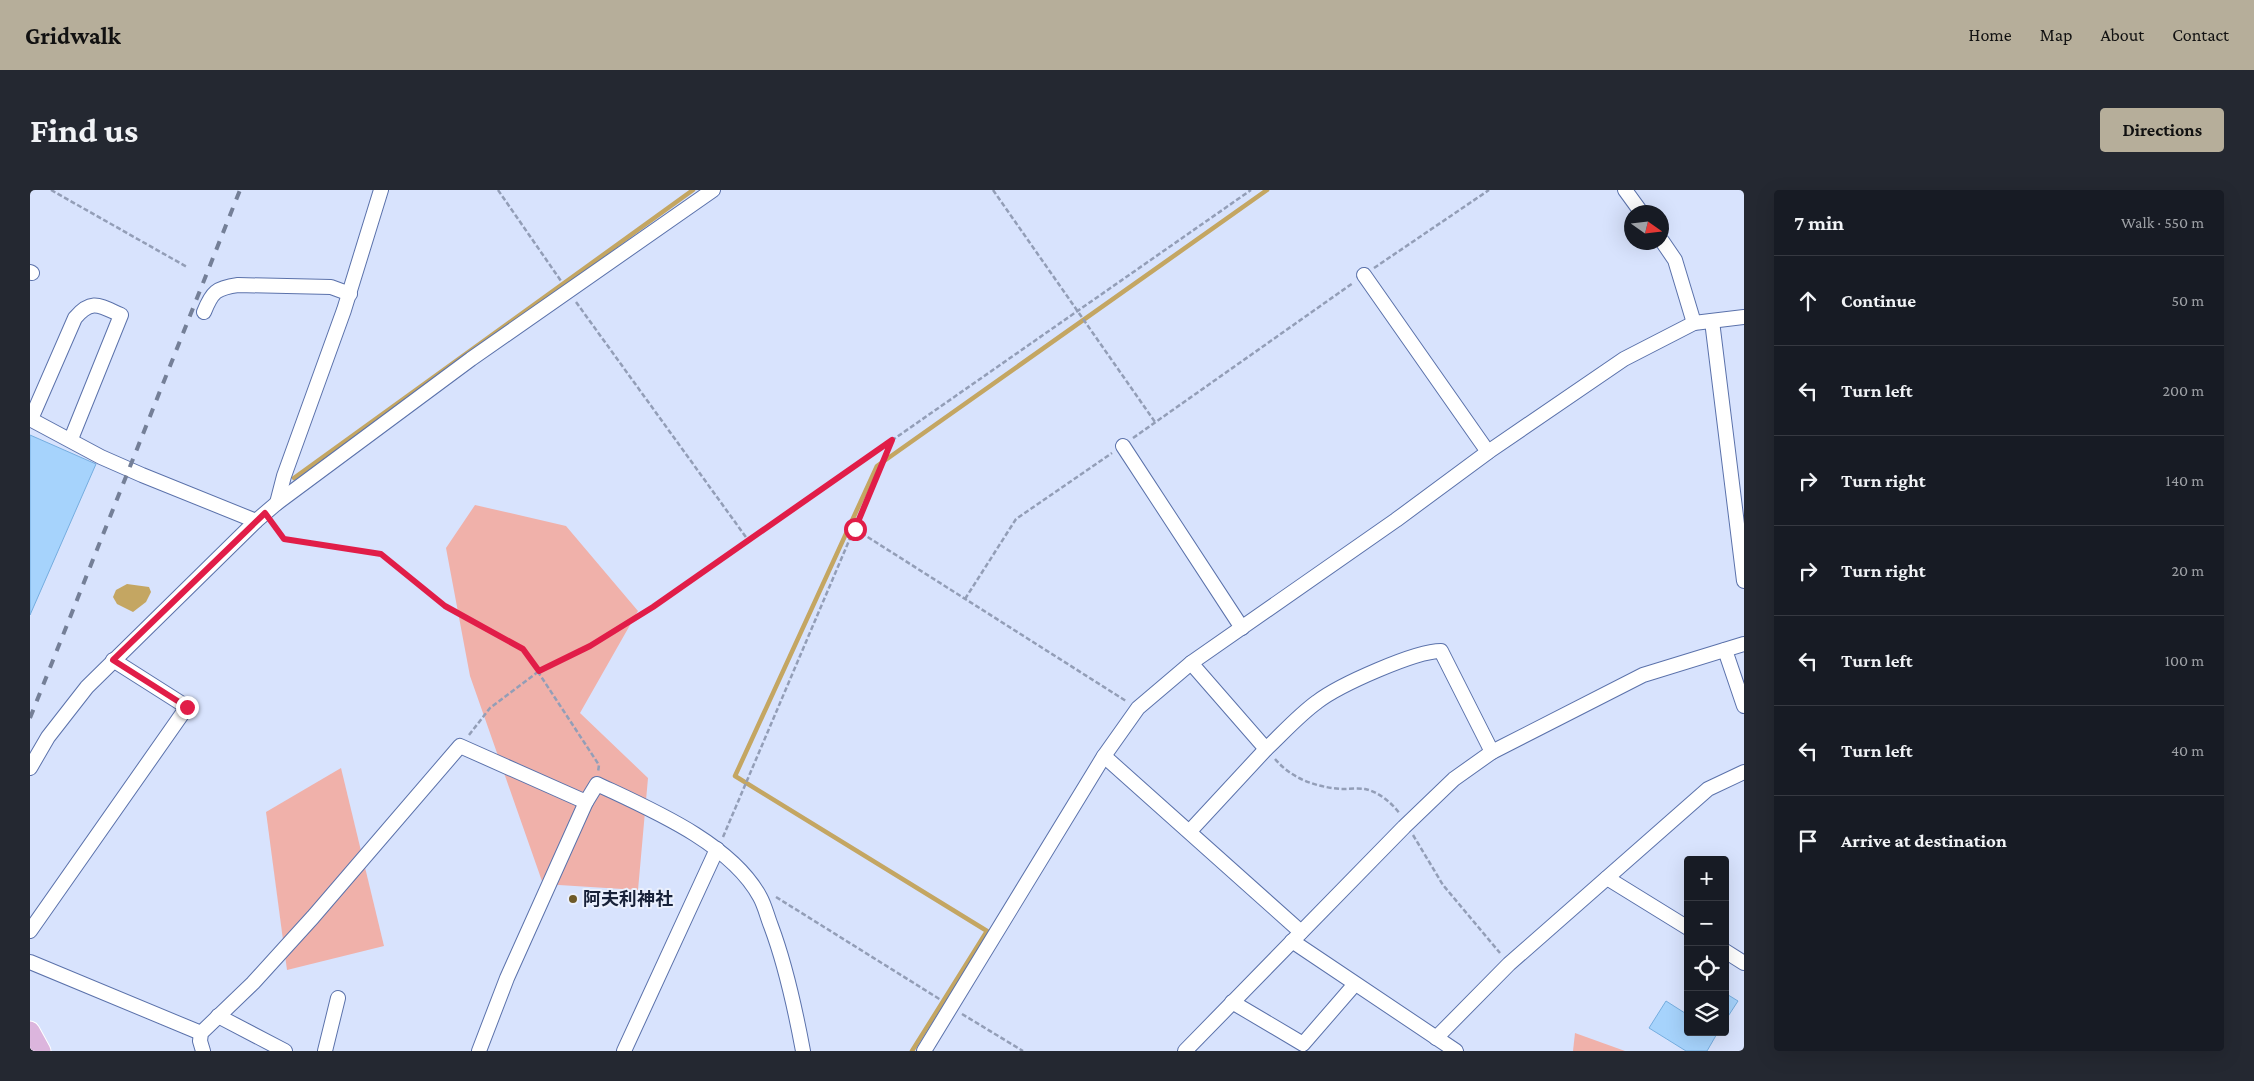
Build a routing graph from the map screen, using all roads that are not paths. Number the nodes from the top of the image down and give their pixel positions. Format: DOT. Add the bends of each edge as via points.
graph roads {
  1 [pos="381,190"];
  2 [pos="714,190"];
  3 [pos="1625,190"];
  4 [pos="1636,205"];
  5 [pos="1668,250"];
  6 [pos="1364,275"];
  7 [pos="350,294"];
  8 [pos="204,312"];
  9 [pos="1744,317"];
  10 [pos="1712,321"];
  11 [pos="1694,323"];
  12 [pos="31,419"];
  13 [pos="71,439"];
  14 [pos="1123,446"];
  15 [pos="1488,452"];
  16 [pos="277,503"];
  17 [pos="261,517"];
  18 [pos="1744,581"];
  19 [pos="1242,628"];
  20 [pos="1744,644"];
  21 [pos="1725,650"];
  22 [pos="113,660"];
  23 [pos="1191,663"];
  24 [pos="1744,706"];
  25 [pos="1266,749"];
  26 [pos="1492,752"];
  27 [pos="1104,756"];
  28 [pos="30,768"];
  29 [pos="1744,772"];
  30 [pos="586,802"];
  31 [pos="1190,831"];
  32 [pos="717,849"];
  33 [pos="1607,878"];
  34 [pos="1684,926"];
  35 [pos="30,932"];
  36 [pos="1297,936"];
  37 [pos="1729,954"];
  38 [pos="30,962"];
  39 [pos="1744,963"];
  40 [pos="1355,984"];
  41 [pos="338,998"];
  42 [pos="1232,1002"];
  43 [pos="218,1016"];
  44 [pos="30,1031"];
  45 [pos="1436,1038"];
  46 [pos="199,1044"];
  47 [pos="41,1051"];
  48 [pos="285,1051"];
  49 [pos="325,1051"];
  50 [pos="479,1051"];
  51 [pos="624,1051"];
  52 [pos="804,1051"];
  53 [pos="924,1051"];
  54 [pos="1185,1051"];
  55 [pos="1456,1051"];
  1 -- 7 [label="street"];
  2 -- 16 [label="street" via="471,359"];
  3 -- 4 [label="street"];
  5 -- 11 [label="street" via="1675,260"];
  6 -- 15 [label="street"];
  7 -- 8 [label="street" via="331,287 238,285 214,292"];
  7 -- 16 [label="street"];
  9 -- 10 [label="street"];
  10 -- 11 [label="street"];
  10 -- 18 [label="street"];
  11 -- 15 [label="street" via="1624,359"];
  12 -- 13 [label="street"];
  12 -- 13 [label="street" via="75,318 84,308 96,305 121,315"];
  13 -- 17 [label="street" via="101,457"];
  14 -- 19 [label="street"];
  15 -- 19 [label="street"];
  16 -- 17 [label="street"];
  17 -- 22 [label="street"];
  19 -- 23 [label="street"];
  20 -- 21 [label="street"];
  21 -- 24 [label="street"];
  21 -- 26 [label="street" via="1644,675"];
  22 -- 28 [label="street" via="48,736"];
  22 -- 35 [label="street" via="187,707"];
  23 -- 25 [label="street"];
  23 -- 27 [label="street" via="1138,708"];
  25 -- 26 [label="street" via="1318,701 1366,675 1428,651 1441,651"];
  25 -- 31 [label="street"];
  26 -- 36 [label="street" via="1454,779"];
  27 -- 31 [label="street"];
  27 -- 53 [label="street"];
  29 -- 33 [label="street" via="1708,789"];
  30 -- 32 [label="street" via="596,784 660,813"];
  30 -- 43 [label="street" via="460,746 313,917"];
  30 -- 50 [label="street" via="507,978"];
  31 -- 36 [label="street"];
  32 -- 51 [label="street"];
  32 -- 52 [label="street" via="738,868 760,897 780,950"];
  33 -- 34 [label="street"];
  33 -- 45 [label="street" via="1510,964"];
  36 -- 40 [label="street"];
  36 -- 42 [label="street"];
  37 -- 39 [label="street"];
  38 -- 46 [label="street"];
  40 -- 42 [label="street" via="1303,1044"];
  40 -- 45 [label="street"];
  41 -- 49 [label="street"];
  42 -- 54 [label="street"];
  43 -- 46 [label="street"];
  43 -- 48 [label="street"];
  44 -- 47 [label="main road"];
  45 -- 55 [label="street"];
}
